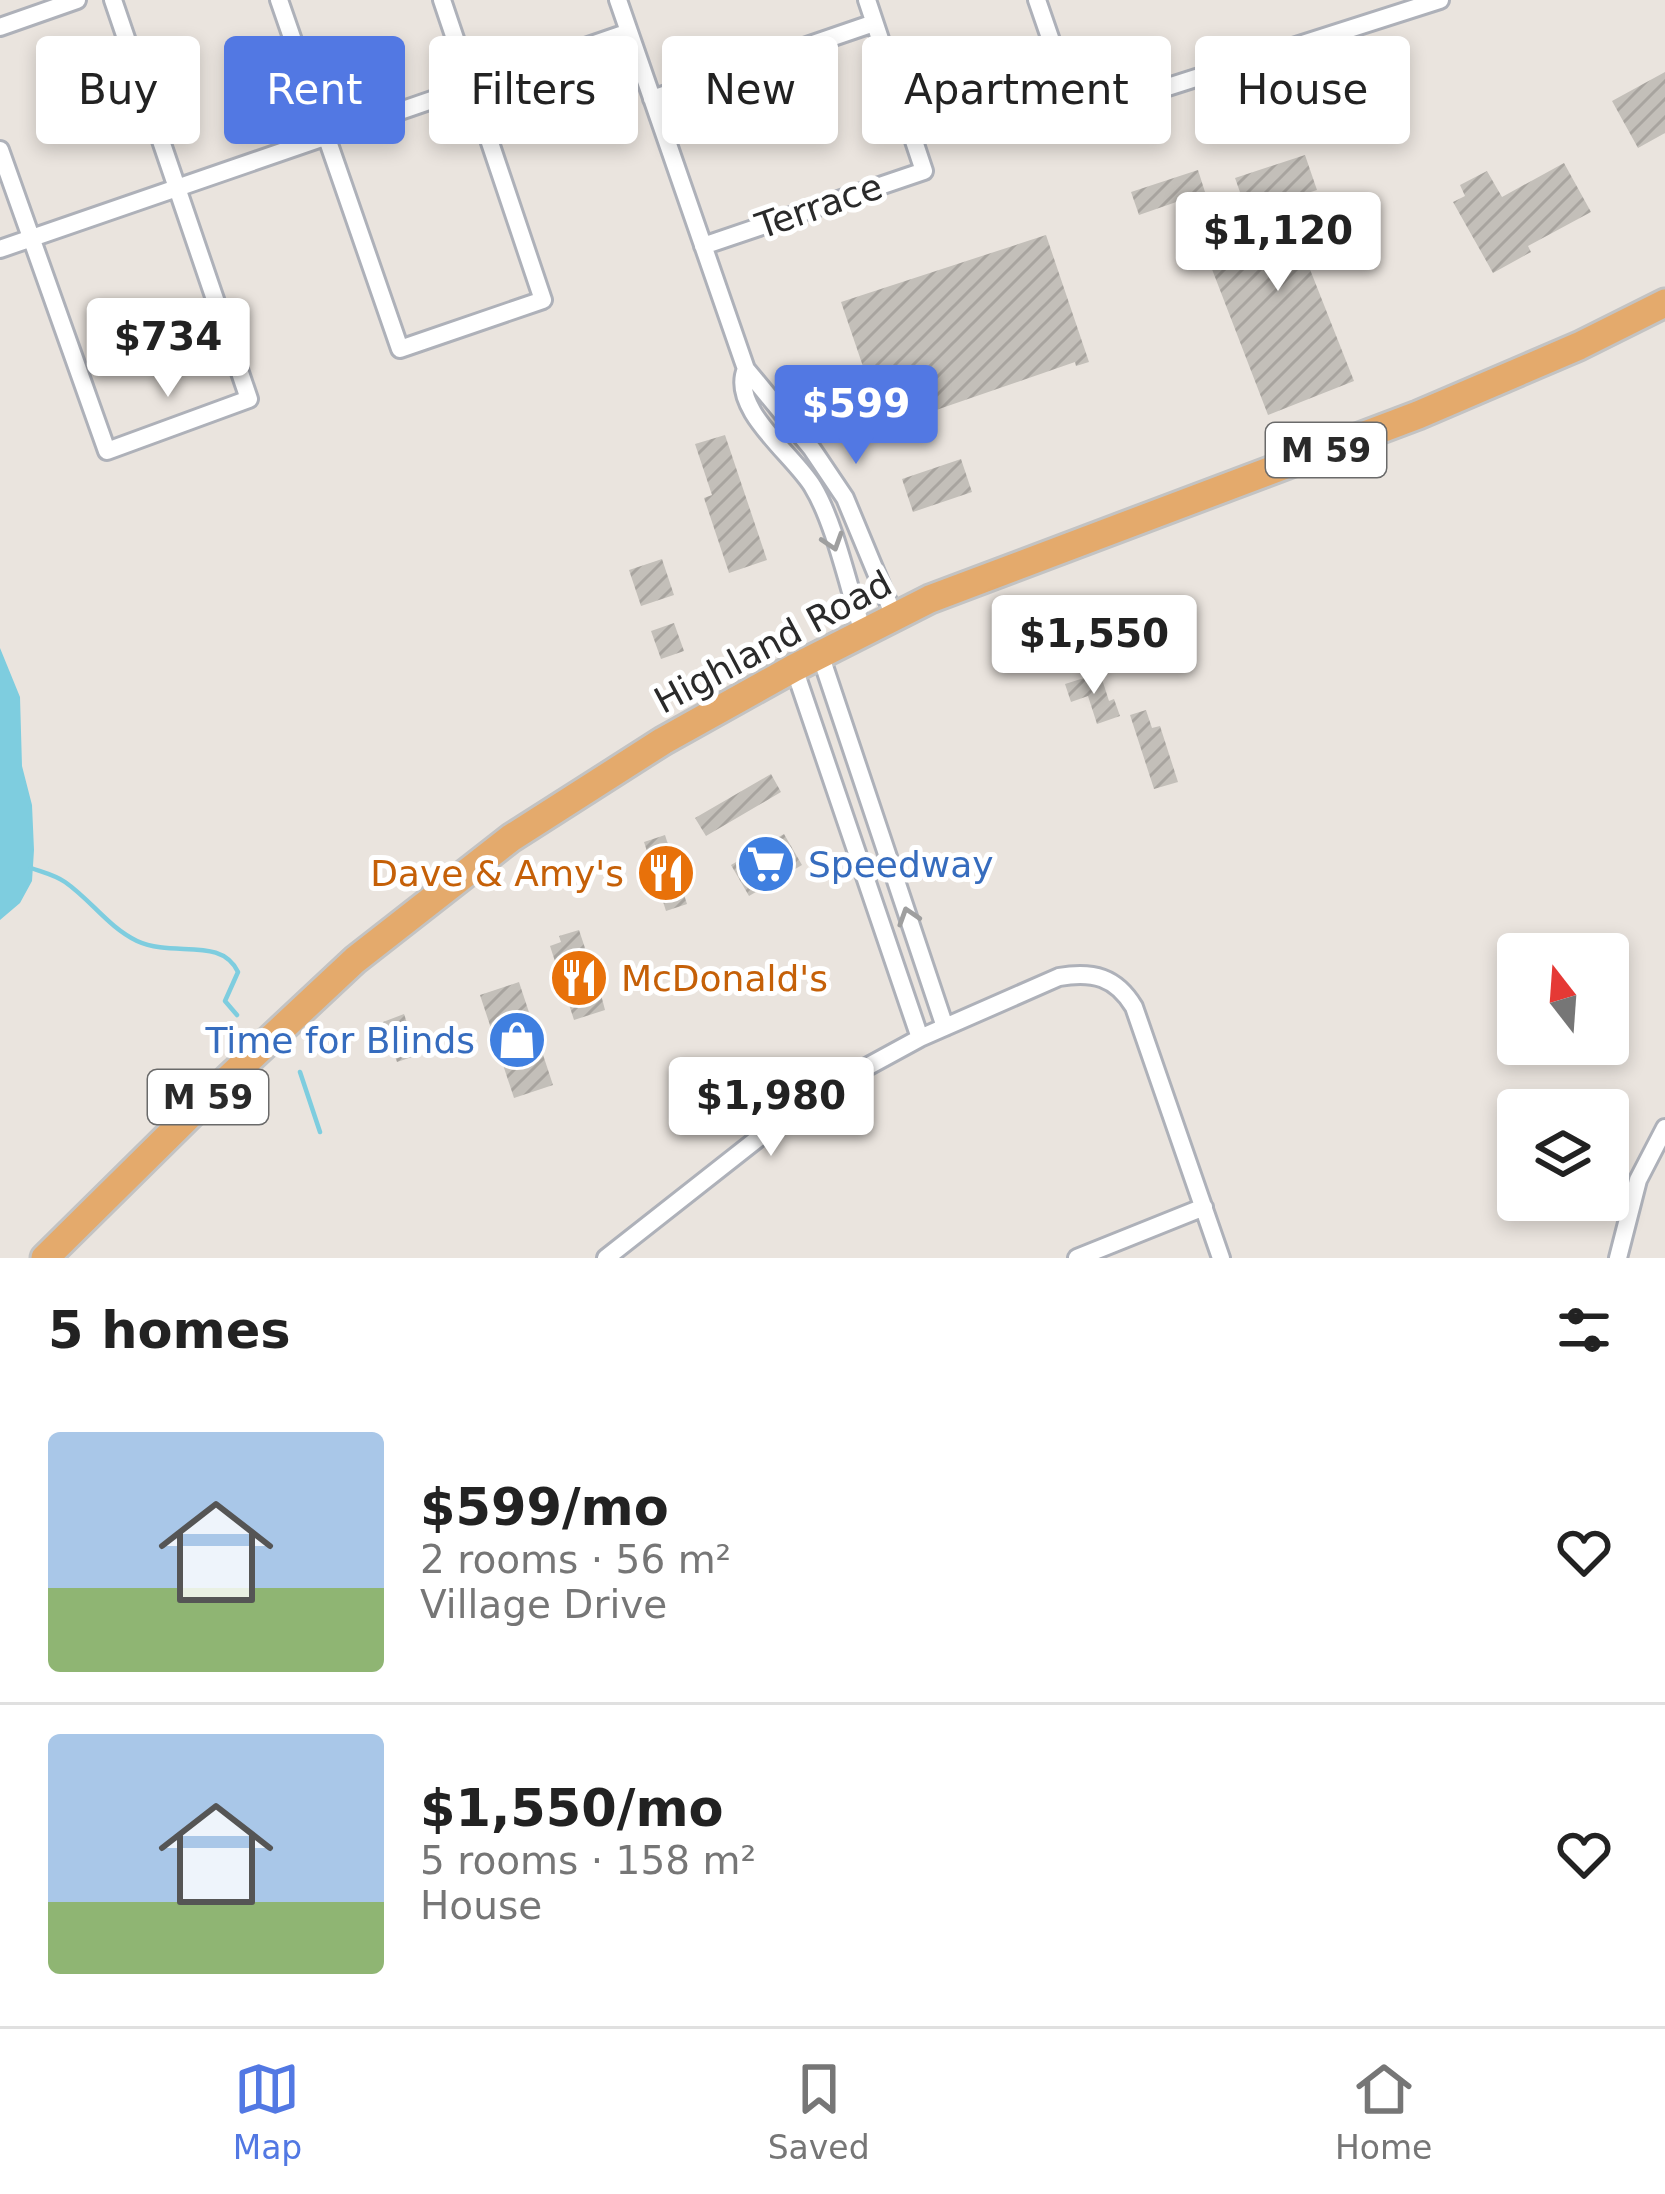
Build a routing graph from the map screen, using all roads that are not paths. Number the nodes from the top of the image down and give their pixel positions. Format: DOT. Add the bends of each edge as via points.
graph roads {
  1 [pos="77,0"];
  2 [pos="113,0"];
  3 [pos="279,0"];
  4 [pos="442,0"];
  5 [pos="618,0"];
  6 [pos="867,0"];
  7 [pos="1037,0"];
  8 [pos="1440,0"];
  9 [pos="1413,4"];
  10 [pos="874,23"];
  11 [pos="0,27"];
  12 [pos="628,32"];
  13 [pos="291,36"];
  14 [pos="454,36"];
  15 [pos="617,36"];
  16 [pos="652,99"];
  17 [pos="305,144"];
  18 [pos="327,144"];
  19 [pos="491,144"];
  20 [pos="0,150"];
  21 [pos="176,188"];
  22 [pos="31,238"];
  23 [pos="703,246"];
  24 [pos="0,249"];
  25 [pos="1665,303"];
  26 [pos="746,370"];
  27 [pos="894,616"];
  28 [pos="863,632"];
  29 [pos="820,654"];
  30 [pos="794,668"];
  31 [pos="866,790"];
  32 [pos="842,799"];
  33 [pos="888,856"];
  34 [pos="862,866"];
  35 [pos="946,1027"];
  36 [pos="920,1038"];
  37 [pos="1665,1128"];
  38 [pos="1204,1207"];
  39 [pos="45,1258"];
  40 [pos="606,1258"];
  41 [pos="1077,1258"];
  42 [pos="1221,1258"];
  43 [pos="1618,1258"];
  1 -- 11 [label="street"];
  2 -- 21 [label="street"];
  3 -- 13 [label="street"];
  4 -- 14 [label="street"];
  5 -- 12 [label="street"];
  6 -- 10 [label="street"];
  7 -- 9 [label="street" via="1077,116"];
  8 -- 9 [label="street"];
  10 -- 16 [label="street"];
  10 -- 23 [label="street, Terrace" via="924,171"];
  12 -- 15 [label="street"];
  12 -- 16 [label="street"];
  16 -- 23 [label="street"];
  17 -- 21 [label="street"];
  18 -- 19 [label="street" via="400,350 543,300"];
  20 -- 22 [label="street"];
  21 -- 22 [label="street"];
  21 -- 22 [label="street" via="249,399 107,451"];
  22 -- 24 [label="street"];
  23 -- 26 [label="street"];
  25 -- 27 [label="highway, Highland Road / M 59" via="1418,415"];
  26 -- 27 [label="street" via="845,498"];
  26 -- 28 [label="street, one-way" via="748,406 813,487"];
  27 -- 28 [label="highway, Highland Road / M 59"];
  28 -- 29 [label="highway, Highland Road / M 59"];
  29 -- 30 [label="highway, Highland Road / M 59"];
  29 -- 31 [label="street"];
  30 -- 32 [label="street"];
  30 -- 39 [label="highway, Highland Road / M 59" via="584,789 399,924"];
  31 -- 32 [label="street"];
  31 -- 33 [label="street"];
  32 -- 34 [label="street"];
  33 -- 34 [label="street"];
  35 -- 33 [label="street, one-way"];
  34 -- 36 [label="street"];
  35 -- 36 [label="street"];
  35 -- 38 [label="street" via="1059,977 1111,980 1134,1007"];
  36 -- 40 [label="street" via="808,1099"];
  37 -- 43 [label="street" via="1638,1180"];
  38 -- 41 [label="street"];
  38 -- 42 [label="street"];
}
